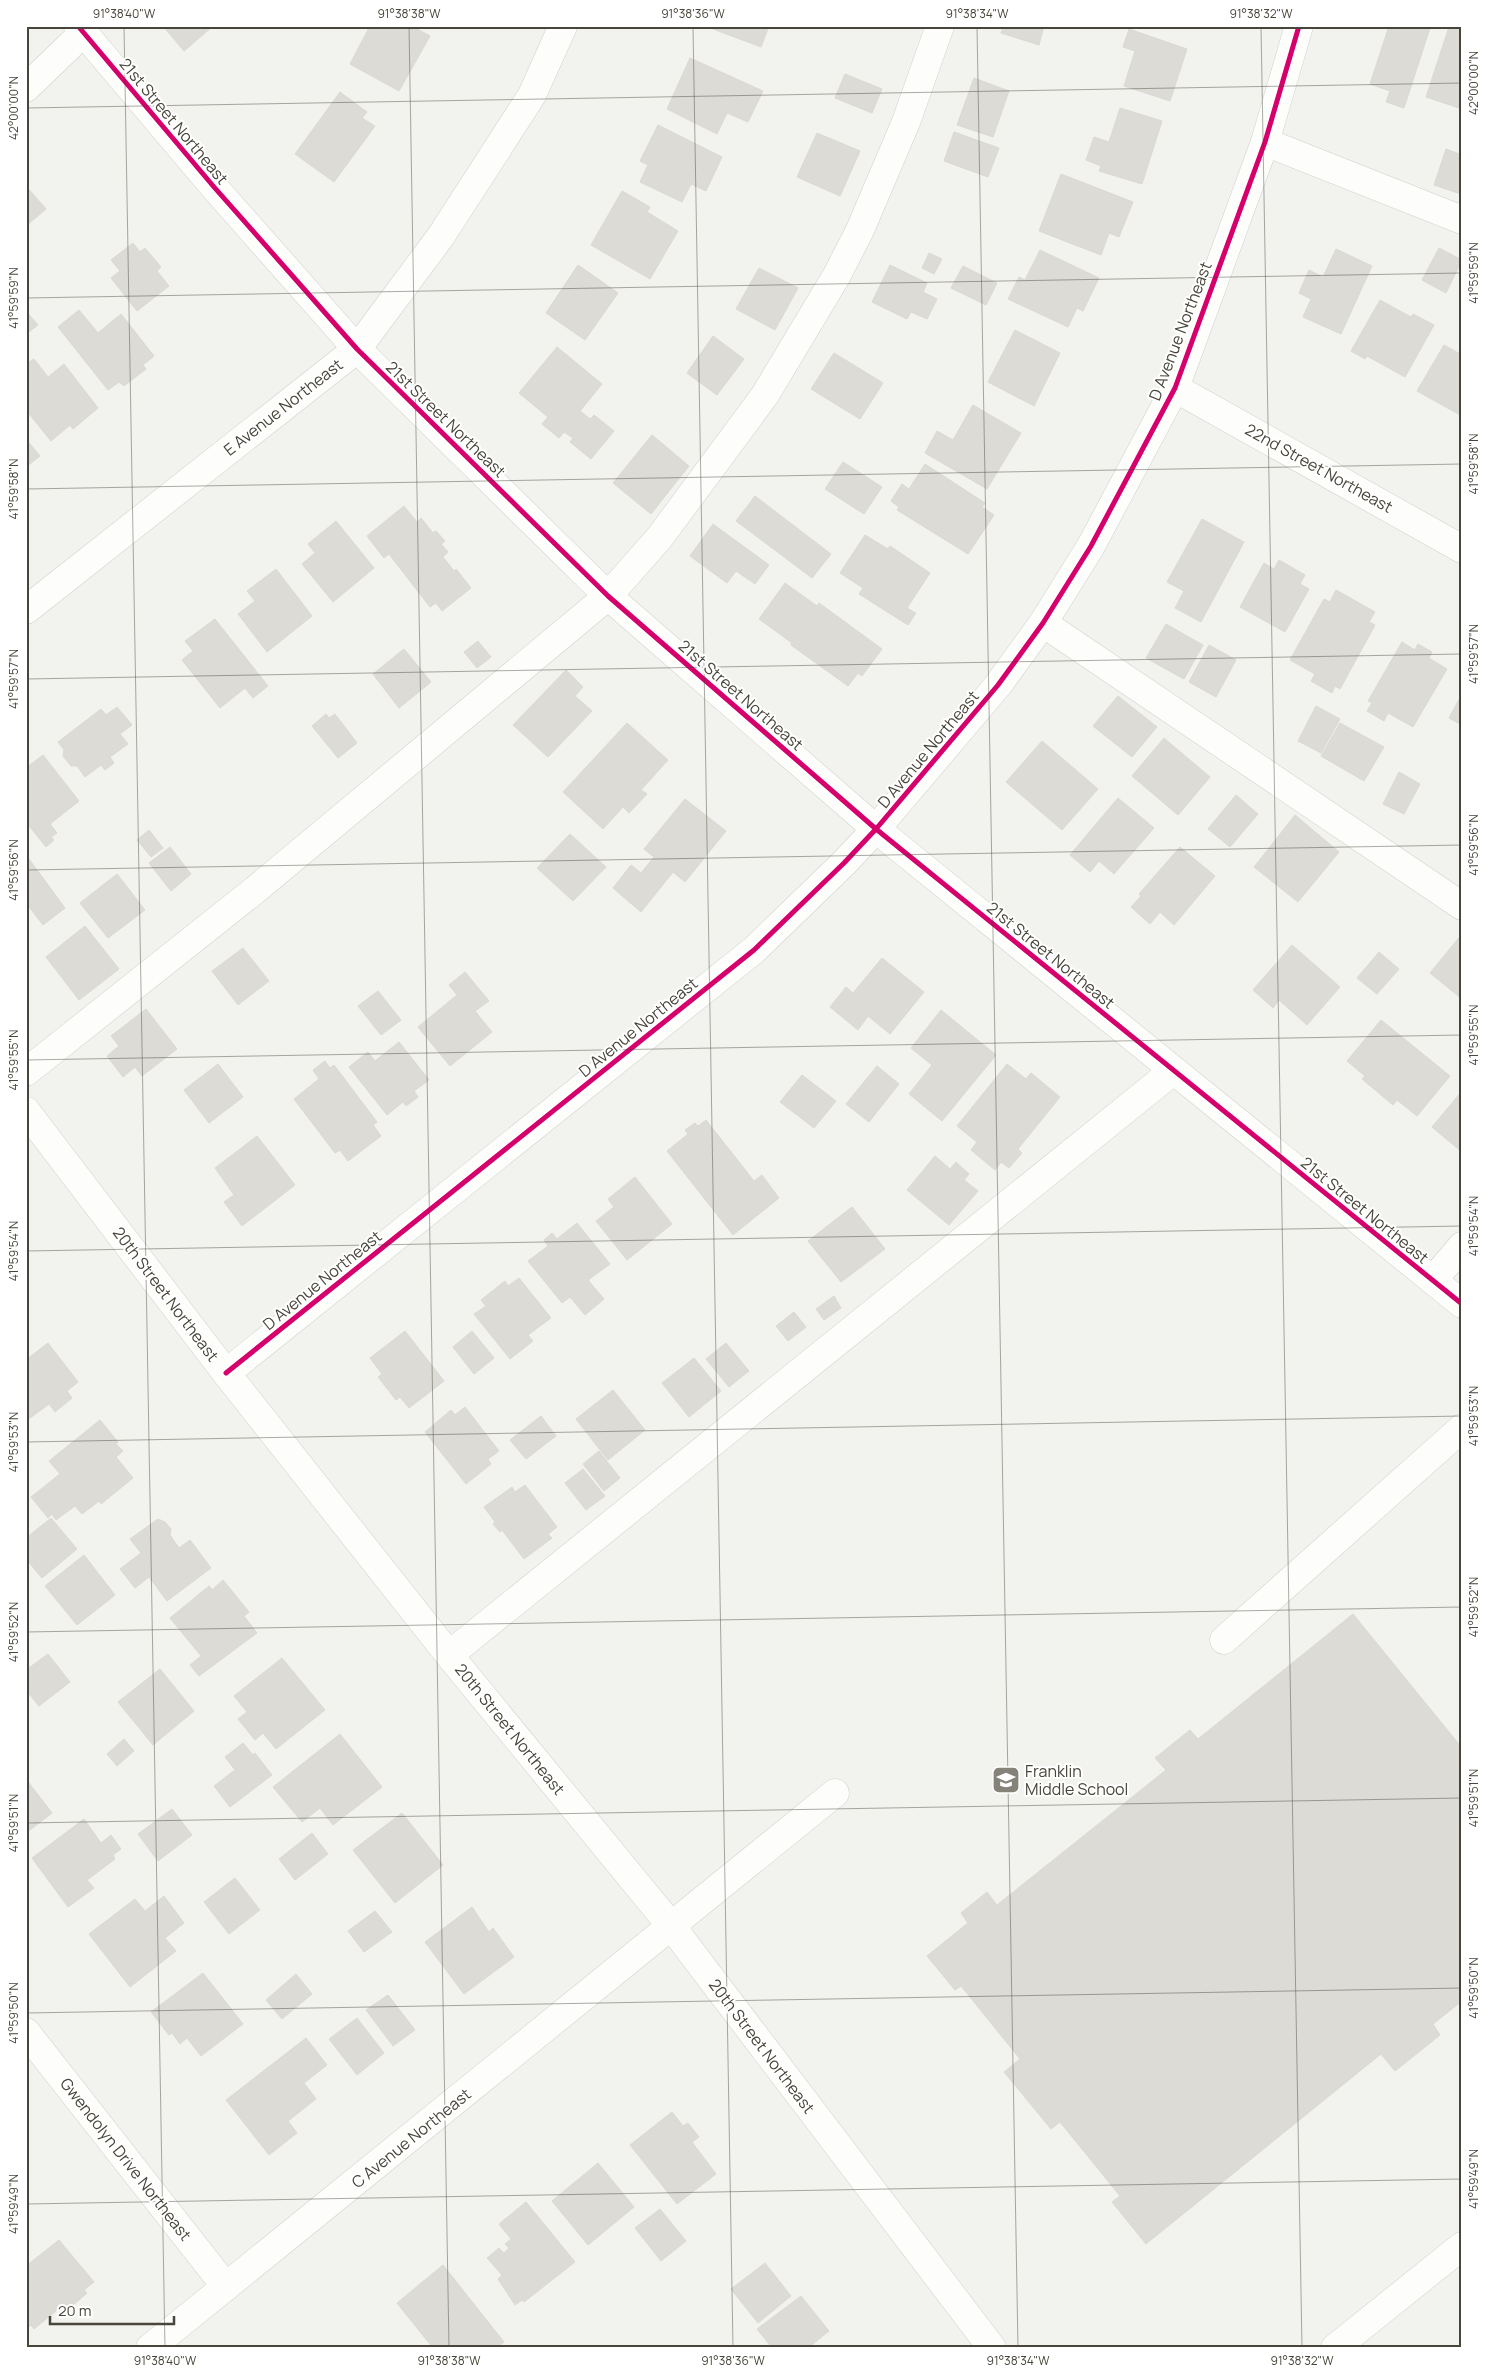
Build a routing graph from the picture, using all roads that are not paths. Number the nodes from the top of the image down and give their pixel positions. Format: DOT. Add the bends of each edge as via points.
graph roads {
  1 [pos="562,26"];
  2 [pos="940,26"];
  3 [pos="1299,26"];
  4 [pos="82,28"];
  5 [pos="26,88"];
  6 [pos="1264,142"];
  7 [pos="1462,220"];
  8 [pos="357,350"];
  9 [pos="1175,388"];
  10 [pos="1462,549"];
  11 [pos="608,596"];
  12 [pos="26,610"];
  13 [pos="1043,623"];
  14 [pos="876,829"];
  15 [pos="1462,906"];
  16 [pos="1173,1071"];
  17 [pos="26,1072"];
  18 [pos="26,1111"];
  19 [pos="1462,1246"];
  20 [pos="1433,1280"];
  21 [pos="1462,1304"];
  22 [pos="226,1373"];
  23 [pos="1462,1428"];
  24 [pos="1224,1640"];
  25 [pos="449,1655"];
  26 [pos="835,1793"];
  27 [pos="672,1927"];
  28 [pos="26,2032"];
  29 [pos="1462,2246"];
  30 [pos="226,2287"];
  31 [pos="150,2348"];
  32 [pos="992,2348"];
  33 [pos="1335,2348"];
  1 -- 8 [label="street, E Avenue Northeast" via="532,95 441,236"];
  2 -- 11 [label="street" via="906,122 837,275 765,395 726,452 660,537"];
  3 -- 6 [label="street, D Avenue Northeast"];
  4 -- 5 [label="street"];
  4 -- 8 [label="street, 21st Street Northeast" via="214,187"];
  6 -- 7 [label="street"];
  6 -- 9 [label="street, D Avenue Northeast"];
  8 -- 11 [label="street, 21st Street Northeast"];
  8 -- 12 [label="street, E Avenue Northeast"];
  9 -- 10 [label="street, 22nd Street Northeast"];
  9 -- 13 [label="street, D Avenue Northeast" via="1091,546"];
  11 -- 14 [label="street, 21st Street Northeast"];
  11 -- 17 [label="street" via="255,890"];
  13 -- 14 [label="street, D Avenue Northeast" via="998,685"];
  13 -- 15 [label="street"];
  14 -- 16 [label="street, 21st Street Northeast"];
  14 -- 22 [label="street, D Avenue Northeast" via="754,950"];
  16 -- 20 [label="street, 21st Street Northeast"];
  16 -- 25 [label="street"];
  18 -- 22 [label="street, 20th Street Northeast"];
  19 -- 20 [label="street"];
  20 -- 21 [label="street, 21st Street Northeast"];
  22 -- 25 [label="street, 20th Street Northeast"];
  23 -- 24 [label="street"];
  25 -- 27 [label="street, 20th Street Northeast"];
  26 -- 27 [label="street, C Avenue Northeast"];
  27 -- 30 [label="street, C Avenue Northeast"];
  27 -- 32 [label="street, 20th Street Northeast"];
  28 -- 30 [label="street, Gwendolyn Drive Northeast"];
  29 -- 33 [label="street"];
  30 -- 31 [label="street, C Avenue Northeast"];
}
